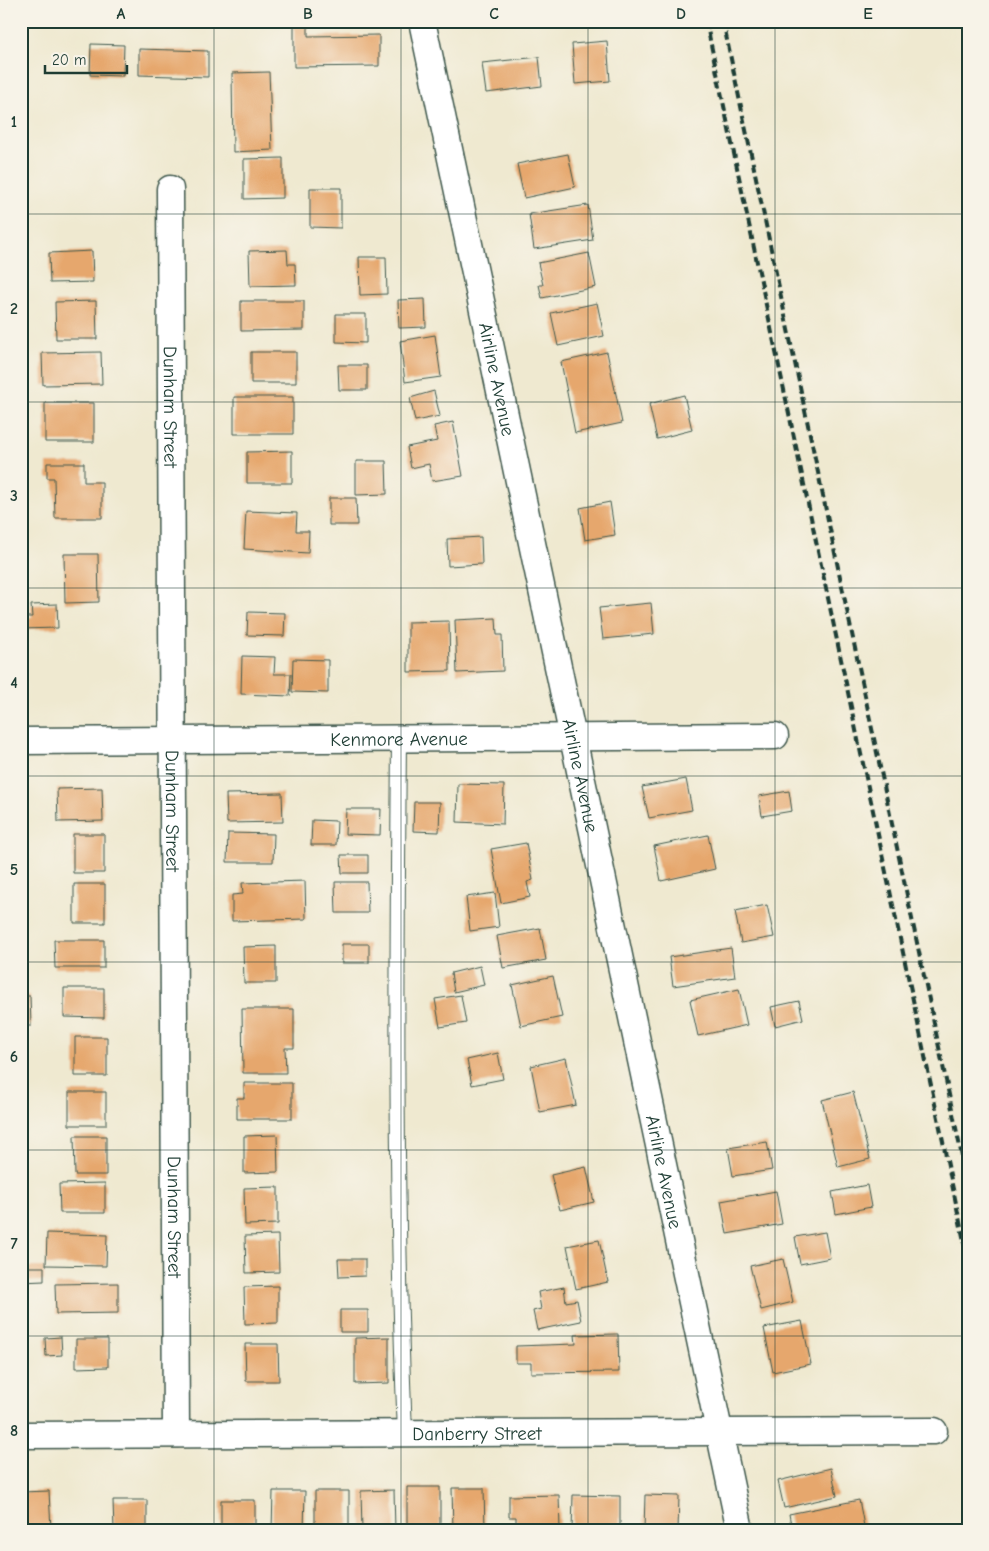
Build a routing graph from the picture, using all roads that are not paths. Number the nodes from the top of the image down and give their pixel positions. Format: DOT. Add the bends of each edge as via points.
graph roads {
  1 [pos="422,21"];
  2 [pos="170,189"];
  3 [pos="775,736"];
  4 [pos="572,737"];
  5 [pos="399,738"];
  6 [pos="172,739"];
  7 [pos="21,741"];
  8 [pos="934,1431"];
  9 [pos="719,1432"];
  10 [pos="405,1433"];
  11 [pos="176,1434"];
  12 [pos="21,1435"];
  13 [pos="740,1530"];
  1 -- 4 [label="street, Airline Avenue"];
  2 -- 6 [label="street, Dunham Street"];
  3 -- 4 [label="street, Kenmore Avenue"];
  4 -- 5 [label="street, Kenmore Avenue"];
  4 -- 9 [label="street, Airline Avenue"];
  5 -- 6 [label="street, Kenmore Avenue"];
  5 -- 10 [label="lane" via="397,1052"];
  6 -- 7 [label="street, Kenmore Avenue"];
  6 -- 11 [label="street, Dunham Street"];
  8 -- 9 [label="street, Danberry Street"];
  9 -- 10 [label="street, Danberry Street"];
  9 -- 13 [label="street, Airline Avenue"];
  10 -- 11 [label="street, Danberry Street"];
  11 -- 12 [label="street, Danberry Street"];
}
